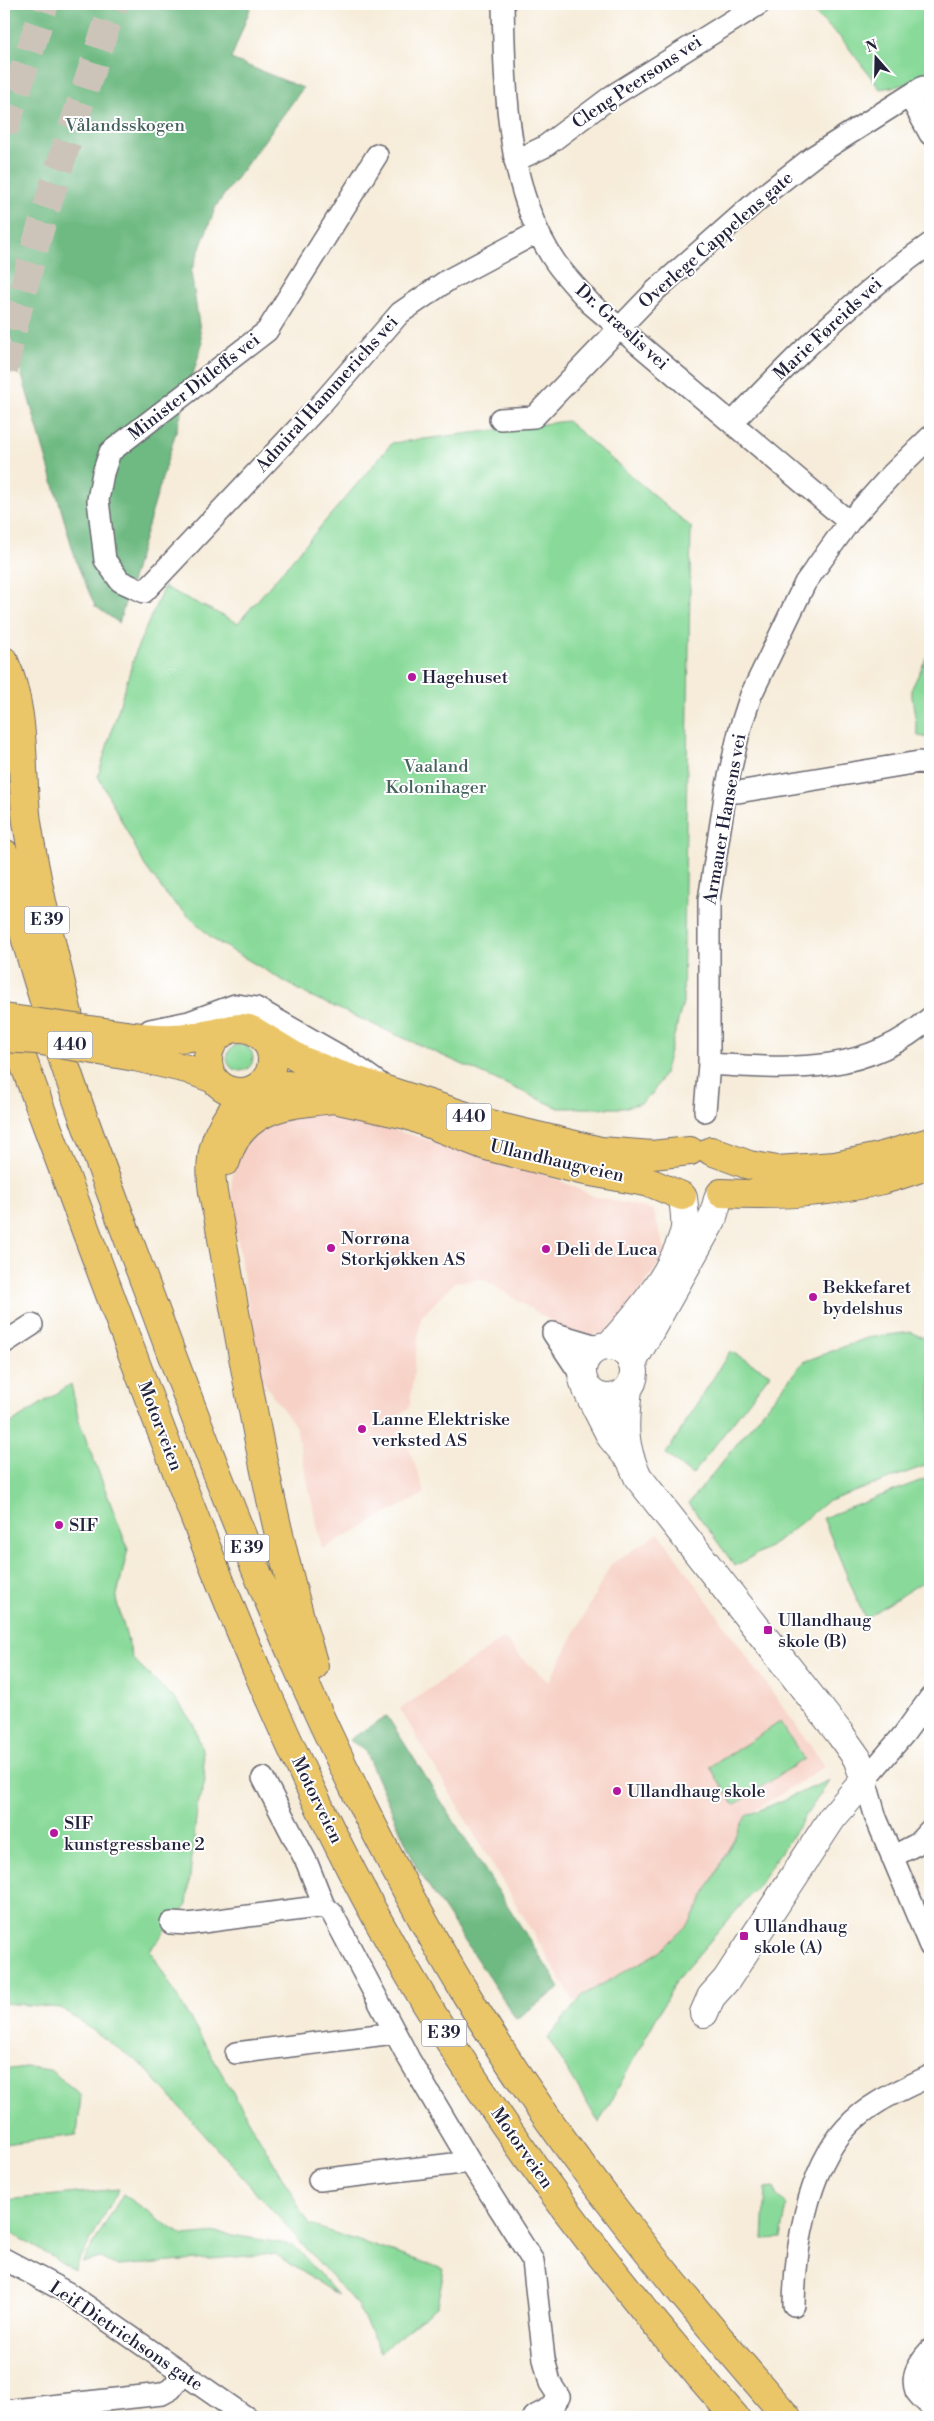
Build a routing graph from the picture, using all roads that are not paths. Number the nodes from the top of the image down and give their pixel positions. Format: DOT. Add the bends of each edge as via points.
graph roads {
  1 [pos="503,4"];
  2 [pos="759,4"];
  3 [pos="930,134"];
  4 [pos="377,155"];
  5 [pos="515,161"];
  6 [pos="538,232"];
  7 [pos="930,244"];
  8 [pos="619,327"];
  9 [pos="500,419"];
  10 [pos="732,422"];
  11 [pos="930,437"];
  12 [pos="850,522"];
  13 [pos="144,592"];
  14 [pos="4,661"];
  15 [pos="930,764"];
  16 [pos="726,790"];
  17 [pos="4,853"];
  18 [pos="4,1007"];
  19 [pos="4,1018"];
  20 [pos="930,1018"];
  21 [pos="227,1030"];
  22 [pos="260,1035"];
  23 [pos="4,1038"];
  24 [pos="130,1046"];
  25 [pos="4,1049"];
  26 [pos="709,1064"];
  27 [pos="214,1079"];
  28 [pos="255,1088"];
  29 [pos="385,1089"];
  30 [pos="334,1099"];
  31 [pos="39,1105"];
  32 [pos="706,1112"];
  33 [pos="82,1113"];
  34 [pos="930,1142"];
  35 [pos="700,1151"];
  36 [pos="930,1165"];
  37 [pos="720,1194"];
  38 [pos="682,1197"];
  39 [pos="218,1216"];
  40 [pos="32,1325"];
  41 [pos="4,1343"];
  42 [pos="604,1346"];
  43 [pos="630,1376"];
  44 [pos="584,1382"];
  45 [pos="629,1459"];
  46 [pos="930,1698"];
  47 [pos="346,1773"];
  48 [pos="263,1778"];
  49 [pos="865,1780"];
  50 [pos="930,1830"];
  51 [pos="892,1856"];
  52 [pos="324,1906"];
  53 [pos="171,1923"];
  54 [pos="930,1946"];
  55 [pos="704,2013"];
  56 [pos="394,2033"];
  57 [pos="236,2053"];
  58 [pos="930,2076"];
  59 [pos="470,2162"];
  60 [pos="319,2180"];
  61 [pos="4,2259"];
  62 [pos="794,2305"];
  63 [pos="930,2350"];
  64 [pos="183,2374"];
  65 [pos="930,2406"];
  66 [pos="4,2410"];
  67 [pos="246,2417"];
  68 [pos="533,2417"];
  69 [pos="735,2417"];
  70 [pos="787,2417"];
  1 -- 5 [label="street, Dr. Græslis vei" via="505,70"];
  2 -- 5 [label="street, Cleng Peersons vei" via="612,96 544,147"];
  3 -- 8 [label="street, Overlege Cappelens gate" via="916,92 814,156 758,199"];
  4 -- 13 [label="street, Minister Ditleffs vei" via="267,331 110,452 98,500 105,560 120,581"];
  5 -- 6 [label="street, Dr. Græslis vei"];
  6 -- 8 [label="street, Dr. Græslis vei" via="578,289"];
  6 -- 13 [label="street, Admiral Hammerichs vei" via="448,280 400,313 322,403"];
  7 -- 10 [label="street, Marie Føreids vei" via="839,316"];
  8 -- 9 [label="street, Overlege Cappelens gate" via="534,417"];
  8 -- 10 [label="street, Dr. Græslis vei"];
  10 -- 12 [label="street, Dr. Græslis vei"];
  11 -- 12 [label="street, Armauer Hansens vei"];
  12 -- 16 [label="street, Armauer Hansens vei" via="805,583 775,643 739,732"];
  14 -- 33 [label="main road, E 39" via="18,706 27,823 79,1063"];
  15 -- 16 [label="street" via="919,762 738,792"];
  16 -- 26 [label="street, Armauer Hansens vei" via="709,900"];
  17 -- 33 [label="main road, E 39" via="25,942"];
  18 -- 31 [label="main road, E 39"];
  19 -- 24 [label="main road, 440, bridge"];
  20 -- 26 [label="street" via="877,1051 848,1061 786,1069"];
  21 -- 22 [label="main road, 440" via="244,1028"];
  21 -- 24 [label="main road, 440" via="209,1036"];
  21 -- 27 [label="main road" via="209,1052 208,1061"];
  22 -- 28 [label="main road" via="267,1042 272,1061 265,1080"];
  22 -- 29 [label="main road, Ullandhaugveien / 440" via="301,1060"];
  23 -- 24 [label="main road, 440, bridge"];
  24 -- 27 [label="main road, 440"];
  24 -- 29 [label="street, Ullandhaugveien / 440" via="225,1008 236,1005 250,1007 267,1013 347,1060"];
  25 -- 31 [label="main road, E 39"];
  26 -- 32 [label="street, Armauer Hansens vei"];
  27 -- 28 [label="main road, 440" via="234,1092"];
  28 -- 30 [label="main road, Ullandhaugveien / 440" via="288,1085"];
  28 -- 39 [label="main road, E 39" via="230,1112 217,1136 210,1168"];
  29 -- 35 [label="main road, Ullandhaugveien / 440" via="500,1127 601,1151 652,1155"];
  30 -- 38 [label="main road, Ullandhaugveien / 440" via="407,1115 495,1148 580,1170 651,1183"];
  30 -- 39 [label="main road, E 39" via="277,1106 248,1124 235,1138 228,1153"];
  31 -- 69 [label="main road, Motorveien / E 39" via="227,1602 270,1703 350,1867 403,1965 501,2120 607,2264"];
  33 -- 47 [label="main road, Motorveien / E 39" via="208,1451 264,1589"];
  34 -- 35 [label="main road, Ullandhaugveien / 440" via="835,1166 777,1170"];
  35 -- 37 [label="main road" via="723,1162 725,1186"];
  35 -- 38 [label="main road" via="676,1163 673,1171 676,1189"];
  36 -- 37 [label="main road, 440" via="879,1181 806,1192"];
  37 -- 38 [label="main road, 440" via="705,1203"];
  37 -- 43 [label="street" via="712,1220"];
  38 -- 42 [label="street" via="685,1231 668,1269 641,1311"];
  39 -- 47 [label="main road, E 39" via="276,1525 303,1630"];
  40 -- 41 [label="street"];
  42 -- 43 [label="street" via="623,1351"];
  42 -- 44 [label="street" via="586,1357"];
  42 -- 44 [label="street" via="554,1333"];
  43 -- 44 [label="street" via="616,1397 608,1399 600,1398"];
  43 -- 45 [label="street" via="624,1430"];
  44 -- 45 [label="street" via="611,1437"];
  45 -- 49 [label="street" via="646,1490 857,1758"];
  46 -- 49 [label="street"];
  47 -- 70 [label="main road, Motorveien / E 39" via="436,1944 533,2098 635,2236"];
  48 -- 52 [label="street" via="307,1863"];
  49 -- 51 [label="street"];
  49 -- 55 [label="street" via="832,1818 727,1978 711,1996"];
  50 -- 51 [label="street" via="917,1844"];
  51 -- 54 [label="street"];
  52 -- 53 [label="street" via="188,1924"];
  52 -- 56 [label="street" via="332,1912"];
  56 -- 57 [label="street"];
  56 -- 59 [label="street"];
  58 -- 62 [label="street" via="883,2098 846,2127 829,2151 814,2184 798,2246"];
  59 -- 60 [label="street"];
  59 -- 68 [label="street" via="533,2261 544,2359 550,2383 559,2397 552,2407"];
  61 -- 64 [label="street, Leif Dietrichsons gate" via="68,2293"];
  63 -- 65 [label="street" via="915,2373 916,2391"];
  64 -- 66 [label="street" via="171,2389 162,2394"];
  64 -- 67 [label="street, Leif Dietrichsons gate"];
}
